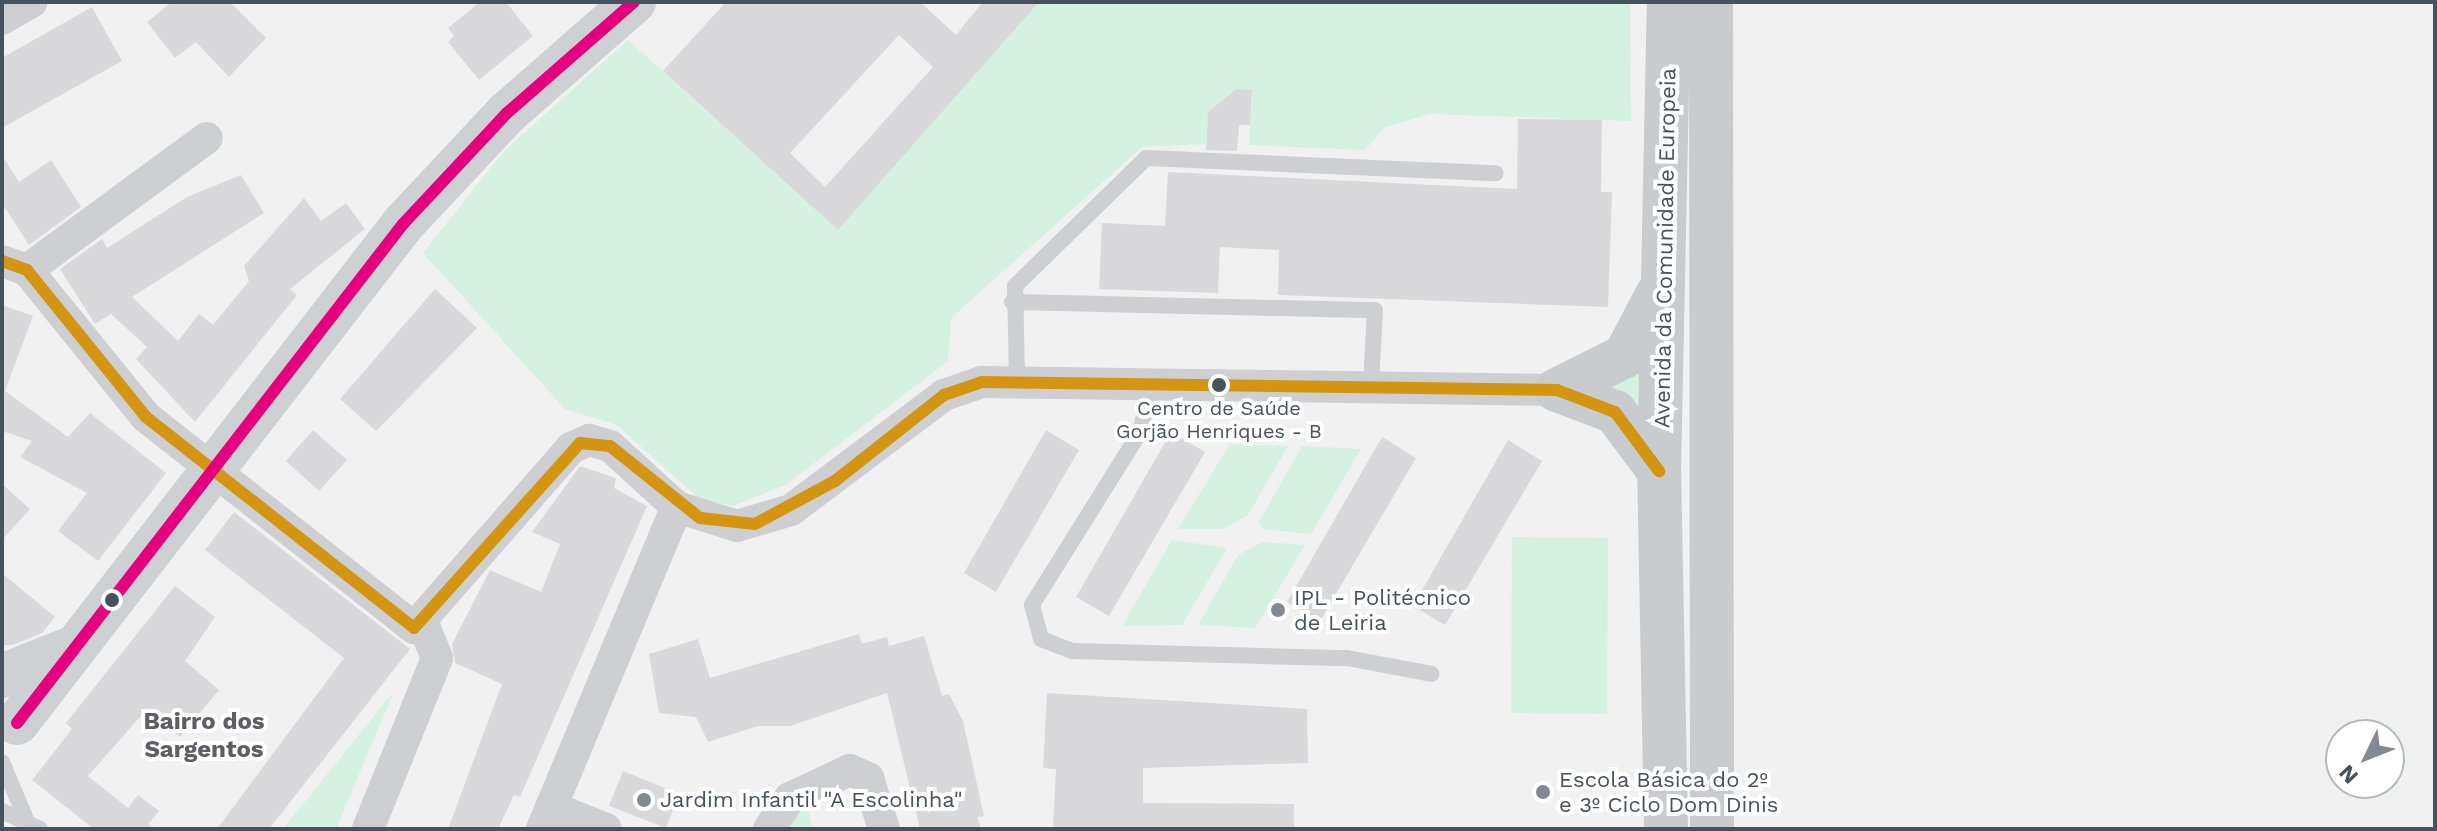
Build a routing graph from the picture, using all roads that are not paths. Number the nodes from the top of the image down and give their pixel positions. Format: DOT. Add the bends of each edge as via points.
graph roads {
  1 [pos="32,2"];
  2 [pos="634,2"];
  3 [pos="1669,2"];
  4 [pos="1711,2"];
  5 [pos="2,19"];
  6 [pos="207,138"];
  7 [pos="1496,173"];
  8 [pos="15,266"];
  9 [pos="1666,272"];
  10 [pos="1012,302"];
  11 [pos="1017,378"];
  12 [pos="1152,381"];
  13 [pos="1371,385"];
  14 [pos="1557,390"];
  15 [pos="210,470"];
  16 [pos="1659,471"];
  17 [pos="677,507"];
  18 [pos="423,623"];
  19 [pos="70,649"];
  20 [pos="1432,674"];
  21 [pos="2,676"];
  22 [pos="2,682"];
  23 [pos="7,743"];
  24 [pos="2,811"];
  25 [pos="547,818"];
  26 [pos="33,824"];
  27 [pos="368,829"];
  28 [pos="606,829"];
  29 [pos="769,829"];
  30 [pos="884,829"];
  31 [pos="1666,829"];
  32 [pos="1712,829"];
  1 -- 5 [label="street"];
  2 -- 15 [label="main road" via="427,195"];
  3 -- 9 [label="main road, Avenida da Comunidade Europeia"];
  4 -- 32 [label="main road, Avenida da Comunidade Europeia"];
  6 -- 8 [label="street"];
  7 -- 10 [label="lane" via="1146,158 1026,273"];
  8 -- 15 [label="street" via="116,386"];
  9 -- 14 [label="main road" via="1625,356"];
  9 -- 16 [label="main road, Avenida da Comunidade Europeia"];
  10 -- 11 [label="lane"];
  10 -- 13 [label="lane" via="1375,310"];
  11 -- 12 [label="street"];
  11 -- 17 [label="street" via="944,395 774,518 722,525"];
  12 -- 13 [label="street"];
  12 -- 20 [label="lane" via="1140,432 1032,605 1041,639 1073,651 1347,658"];
  13 -- 14 [label="street"];
  14 -- 16 [label="main road" via="1615,412"];
  15 -- 18 [label="street" via="404,626"];
  15 -- 19 [label="main road"];
  16 -- 31 [label="main road, Avenida da Comunidade Europeia"];
  17 -- 18 [label="street" via="610,446 580,443"];
  17 -- 25 [label="street"];
  18 -- 27 [label="street" via="437,658"];
  19 -- 21 [label="main road"];
  19 -- 23 [label="main road"];
  22 -- 23 [label="main road" via="17,701"];
  23 -- 26 [label="lane"];
  24 -- 26 [label="lane"];
  25 -- 28 [label="street"];
  29 -- 30 [label="street" via="790,798 850,770 868,778"];
}
